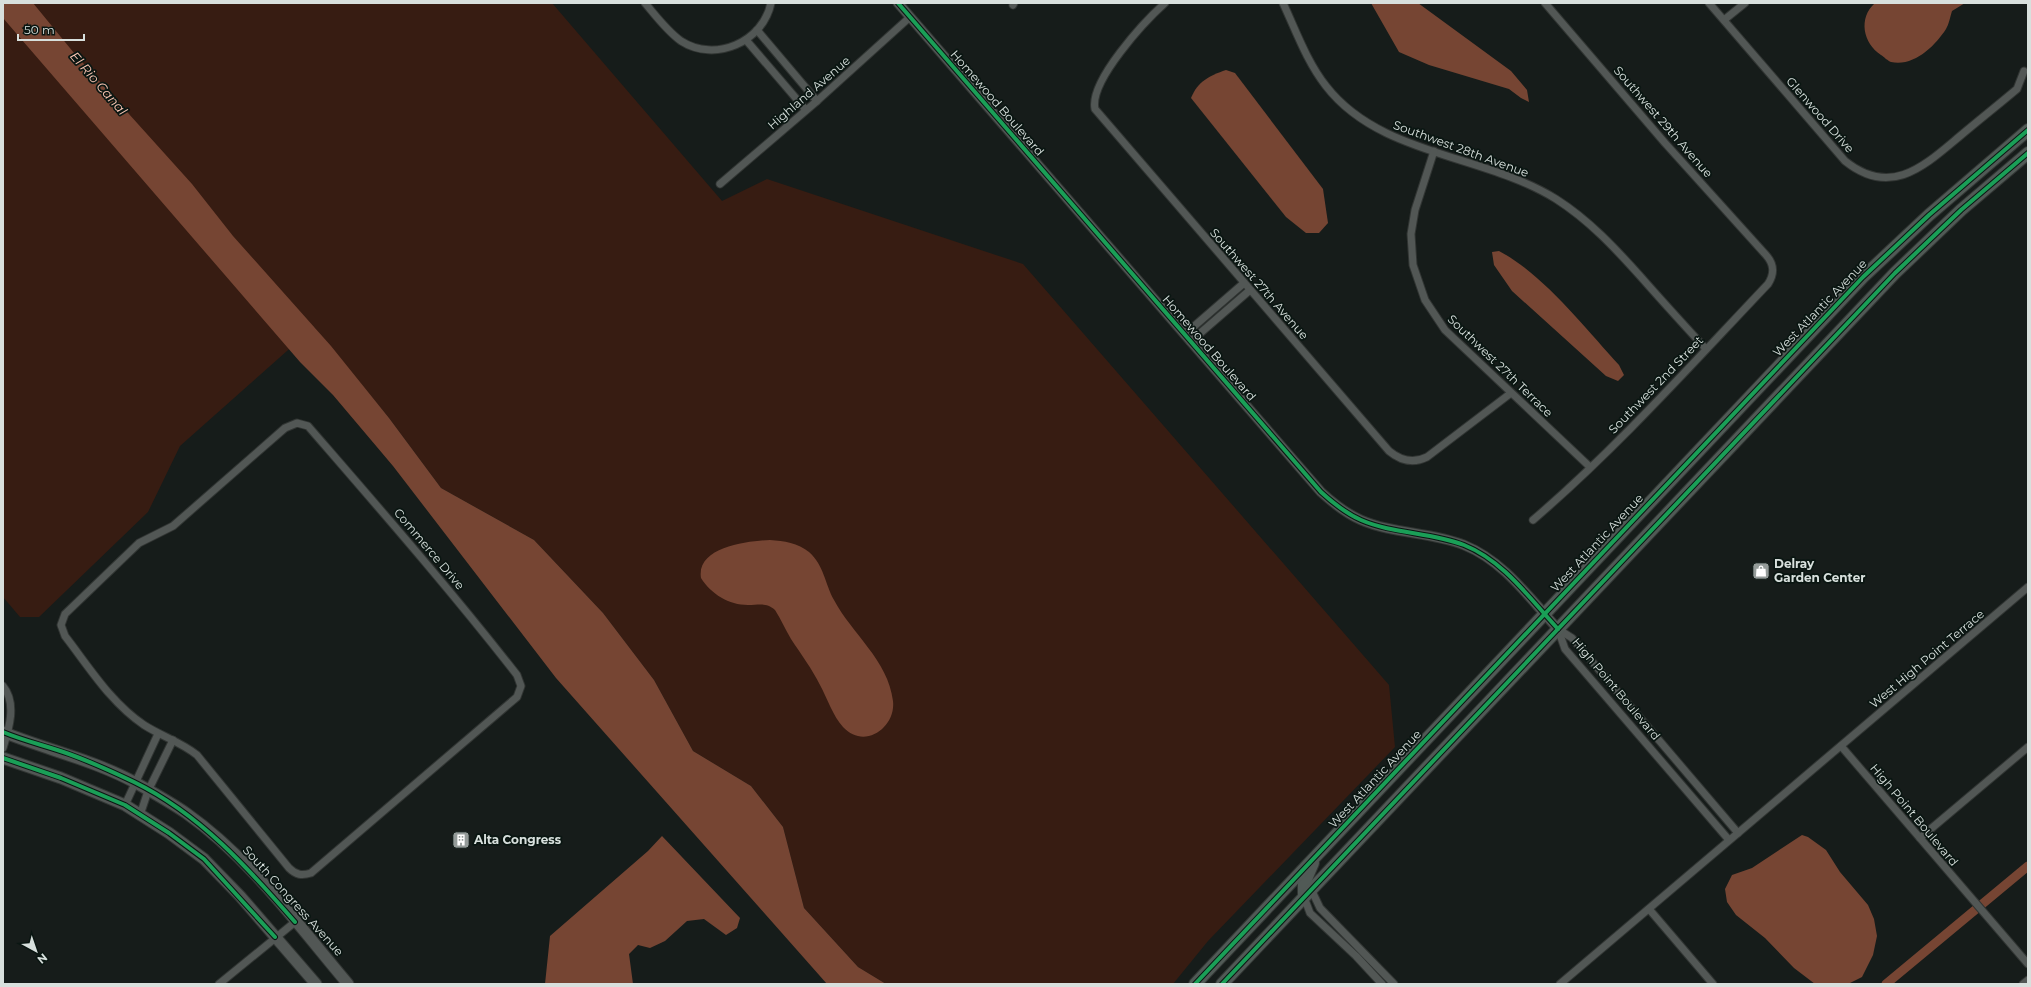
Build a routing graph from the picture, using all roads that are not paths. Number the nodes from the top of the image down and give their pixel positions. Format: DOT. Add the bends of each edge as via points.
graph roads {
  1 [pos="645,3"];
  2 [pos="771,3"];
  3 [pos="898,3"];
  4 [pos="1165,3"];
  5 [pos="1283,3"];
  6 [pos="1545,3"];
  7 [pos="1709,3"];
  8 [pos="1745,3"];
  9 [pos="910,17"];
  10 [pos="1724,20"];
  11 [pos="752,35"];
  12 [pos="2024,71"];
  13 [pos="817,101"];
  14 [pos="806,110"];
  15 [pos="2028,130"];
  16 [pos="1434,150"];
  17 [pos="2028,153"];
  18 [pos="720,184"];
  19 [pos="1766,255"];
  20 [pos="1244,283"];
  21 [pos="1250,290"];
  22 [pos="1187,338"];
  23 [pos="1706,349"];
  24 [pos="1511,393"];
  25 [pos="1740,408"];
  26 [pos="1754,422"];
  27 [pos="1590,467"];
  28 [pos="1534,520"];
  29 [pos="2028,587"];
  30 [pos="1544,614"];
  31 [pos="1558,629"];
  32 [pos="3,686"];
  33 [pos="5,733"];
  34 [pos="158,734"];
  35 [pos="173,740"];
  36 [pos="1841,746"];
  37 [pos="2028,747"];
  38 [pos="3,748"];
  39 [pos="3,758"];
  40 [pos="135,782"];
  41 [pos="148,790"];
  42 [pos="125,806"];
  43 [pos="140,815"];
  44 [pos="1738,833"];
  45 [pos="1920,838"];
  46 [pos="1729,840"];
  47 [pos="1317,854"];
  48 [pos="1308,893"];
  49 [pos="1649,909"];
  50 [pos="295,922"];
  51 [pos="275,937"];
  52 [pos="2028,964"];
  53 [pos="2028,980"];
  54 [pos="219,984"];
  55 [pos="316,984"];
  56 [pos="348,984"];
  57 [pos="1195,984"];
  58 [pos="1222,984"];
  59 [pos="1382,984"];
  60 [pos="1394,984"];
  61 [pos="1560,984"];
  62 [pos="1713,984"];
  63 [pos="2023,984"];
  1 -- 11 [label="street" via="675,36 697,48 720,50"];
  2 -- 11 [label="street" via="765,18"];
  3 -- 9 [label="street, Homewood Boulevard"];
  4 -- 20 [label="street, Southwest 27th Avenue" via="1120,54 1097,91 1093,103 1119,138"];
  5 -- 16 [label="street, Southwest 28th Avenue" via="1311,64 1326,87 1340,102 1355,116 1378,130"];
  6 -- 19 [label="street, Southwest 29th Avenue" via="1665,143"];
  7 -- 10 [label="street, Glenwood Drive"];
  8 -- 10 [label="street"];
  9 -- 13 [label="street, Highland Avenue"];
  9 -- 22 [label="street, Homewood Boulevard"];
  10 -- 12 [label="street, Glenwood Drive" via="1845,161 1863,172 1876,176 1905,175 1924,166 2017,89"];
  11 -- 13 [label="street"];
  11 -- 14 [label="street"];
  13 -- 14 [label="street, Highland Avenue"];
  14 -- 18 [label="street, Highland Avenue"];
  15 -- 25 [label="main road, West Atlantic Avenue" via="1893,248"];
  16 -- 23 [label="street, Southwest 28th Avenue" via="1518,179 1556,199 1608,242"];
  16 -- 24 [label="street, Southwest 27th Terrace" via="1413,222 1412,252 1416,277 1425,300 1445,330"];
  17 -- 26 [label="main road" via="1925,243"];
  19 -- 23 [label="street, Southwest 2nd Street" via="1773,266 1771,278"];
  20 -- 21 [label="street, Southwest 27th Avenue"];
  20 -- 22 [label="street"];
  21 -- 22 [label="street"];
  21 -- 24 [label="street, Southwest 27th Avenue" via="1394,456 1407,461 1427,458"];
  22 -- 30 [label="street, Homewood Boulevard" via="1333,503 1362,520 1380,526 1432,535 1465,545 1500,567"];
  23 -- 27 [label="street, Southwest 2nd Street" via="1645,414"];
  24 -- 27 [label="street, Southwest 27th Terrace"];
  25 -- 26 [label="main road"];
  25 -- 30 [label="main road, West Atlantic Avenue"];
  26 -- 31 [label="main road"];
  27 -- 28 [label="street, Southwest 2nd Street"];
  29 -- 36 [label="street, West High Point Terrace"];
  30 -- 31 [label="street, Homewood Boulevard"];
  30 -- 47 [label="main road, West Atlantic Avenue"];
  31 -- 44 [label="street, High Point Boulevard" via="1572,638"];
  31 -- 46 [label="street, High Point Boulevard" via="1565,649"];
  31 -- 48 [label="main road"];
  32 -- 33 [label="street" via="10,696 11,703"];
  33 -- 38 [label="street"];
  33 -- 40 [label="main road, South Congress Avenue" via="70,754"];
  34 -- 35 [label="street, Commerce Drive"];
  34 -- 35 [label="street, Commerce Drive" via="120,707 65,636 61,625 62,619 139,543 173,526 286,428 297,423 308,426 385,514 467,611 517,675 521,686 517,697 311,873 305,875 299,875 289,868 197,755"];
  34 -- 40 [label="street"];
  35 -- 41 [label="street"];
  36 -- 44 [label="street"];
  36 -- 45 [label="street, High Point Boulevard"];
  37 -- 45 [label="street"];
  39 -- 42 [label="main road" via="61,778"];
  40 -- 41 [label="main road, South Congress Avenue"];
  40 -- 42 [label="street"];
  41 -- 43 [label="street"];
  41 -- 50 [label="main road, South Congress Avenue" via="186,812 222,842 260,880"];
  42 -- 43 [label="main road"];
  43 -- 51 [label="main road" via="204,859"];
  44 -- 46 [label="street"];
  45 -- 52 [label="street, High Point Boulevard"];
  46 -- 49 [label="street"];
  47 -- 48 [label="main road" via="1304,884"];
  47 -- 57 [label="main road, West Atlantic Avenue"];
  48 -- 58 [label="main road"];
  48 -- 59 [label="street" via="1310,914"];
  48 -- 60 [label="street"];
  49 -- 61 [label="street"];
  49 -- 62 [label="street"];
  50 -- 51 [label="street"];
  50 -- 56 [label="main road, South Congress Avenue"];
  51 -- 54 [label="street"];
  51 -- 55 [label="main road"];
  53 -- 63 [label="street"];
}
